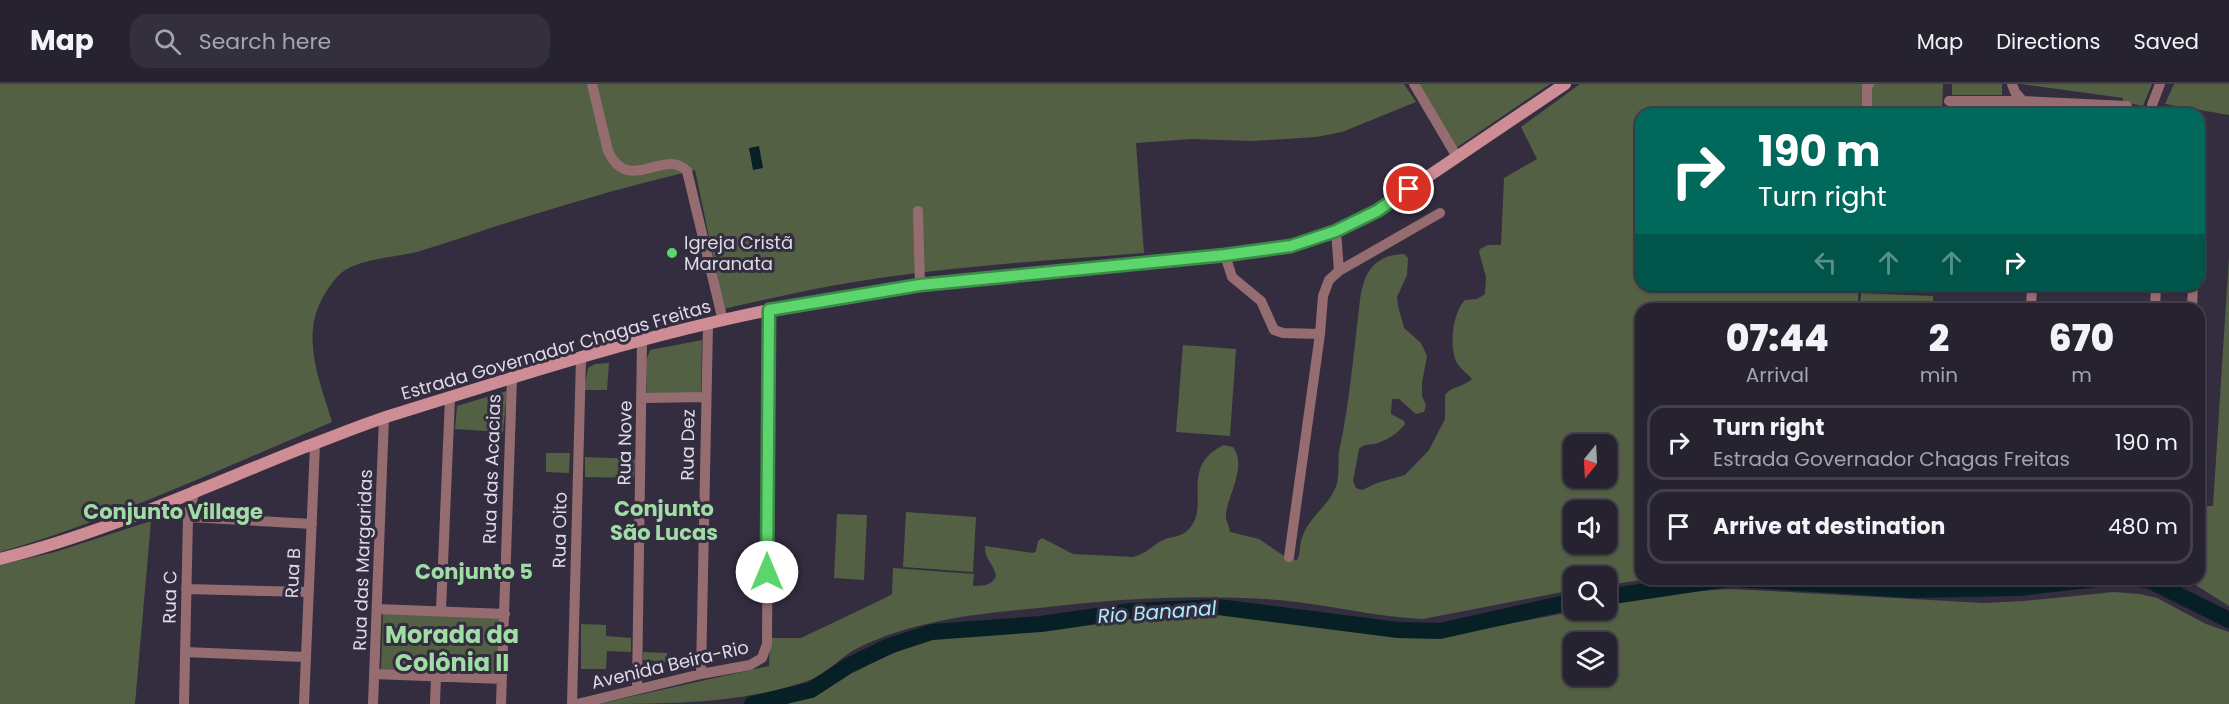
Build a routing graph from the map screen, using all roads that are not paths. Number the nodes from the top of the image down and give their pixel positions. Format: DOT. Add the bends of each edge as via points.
graph roads {
  1 [pos="592,84"];
  2 [pos="1414,84"];
  3 [pos="1565,84"];
  4 [pos="1869,84"];
  5 [pos="2012,84"];
  6 [pos="2160,84"];
  7 [pos="1949,101"];
  8 [pos="2023,101"];
  9 [pos="2127,106"];
  10 [pos="1867,108"];
  11 [pos="2029,108"];
  12 [pos="2152,108"];
  13 [pos="1457,156"];
  14 [pos="918,210"];
  15 [pos="1440,213"];
  16 [pos="1336,231"];
  17 [pos="1225,255"];
  18 [pos="1339,271"];
  19 [pos="920,285"];
  20 [pos="769,310"];
  21 [pos="723,321"];
  22 [pos="708,324"];
  23 [pos="1320,334"];
  24 [pos="642,341"];
  25 [pos="581,357"];
  26 [pos="512,378"];
  27 [pos="450,398"];
  28 [pos="643,398"];
  29 [pos="705,398"];
  30 [pos="384,417"];
  31 [pos="315,444"];
  32 [pos="195,490"];
  33 [pos="167,502"];
  34 [pos="188,516"];
  35 [pos="312,524"];
  36 [pos="1289,557"];
  37 [pos="0,559"];
  38 [pos="186,589"];
  39 [pos="309,592"];
  40 [pos="378,609"];
  41 [pos="441,610"];
  42 [pos="505,614"];
  43 [pos="185,652"];
  44 [pos="305,657"];
  45 [pos="374,674"];
  46 [pos="701,674"];
  47 [pos="436,676"];
  48 [pos="502,679"];
  49 [pos="637,689"];
  50 [pos="184,704"];
  51 [pos="304,704"];
  52 [pos="373,704"];
  53 [pos="435,704"];
  54 [pos="501,704"];
  55 [pos="575,704"];
  1 -- 21 [label="street" via="608,151 619,167 636,171 671,163 687,171"];
  2 -- 13 [label="street"];
  3 -- 13 [label="main road, Estrada Governador Chagas Freitas"];
  4 -- 10 [label="street"];
  5 -- 8 [label="street"];
  6 -- 12 [label="street"];
  7 -- 8 [label="street"];
  8 -- 9 [label="street"];
  8 -- 11 [label="street"];
  13 -- 16 [label="main road, Estrada Governador Chagas Freitas" via="1377,211"];
  14 -- 19 [label="street"];
  15 -- 18 [label="street"];
  16 -- 17 [label="main road, Estrada Governador Chagas Freitas" via="1291,246"];
  16 -- 18 [label="street"];
  17 -- 19 [label="main road, Estrada Governador Chagas Freitas"];
  17 -- 23 [label="street" via="1233,276 1261,301 1274,330"];
  18 -- 23 [label="street" via="1325,287"];
  19 -- 20 [label="main road, Estrada Governador Chagas Freitas"];
  20 -- 21 [label="main road, Estrada Governador Chagas Freitas"];
  20 -- 46 [label="street, Avenida Beira-Rio" via="765,651 762,658 750,665"];
  21 -- 22 [label="main road, Estrada Governador Chagas Freitas"];
  22 -- 24 [label="main road, Estrada Governador Chagas Freitas"];
  22 -- 29 [label="street, Rua Dez"];
  23 -- 36 [label="street"];
  24 -- 25 [label="main road, Estrada Governador Chagas Freitas"];
  24 -- 28 [label="street, Rua Nove"];
  25 -- 26 [label="main road, Estrada Governador Chagas Freitas"];
  25 -- 55 [label="street, Rua Oito"];
  26 -- 27 [label="main road, Estrada Governador Chagas Freitas"];
  26 -- 42 [label="street, Rua das Acacias"];
  27 -- 30 [label="main road, Estrada Governador Chagas Freitas"];
  27 -- 41 [label="street"];
  28 -- 29 [label="street"];
  28 -- 49 [label="street, Rua Nove"];
  29 -- 46 [label="street, Rua Dez"];
  30 -- 31 [label="main road, Estrada Governador Chagas Freitas"];
  30 -- 40 [label="street, Rua das Margaridas"];
  31 -- 32 [label="main road, Estrada Governador Chagas Freitas"];
  31 -- 35 [label="street, Rua B"];
  32 -- 33 [label="main road, Estrada Governador Chagas Freitas"];
  32 -- 34 [label="street, Rua C"];
  33 -- 34 [label="street"];
  33 -- 37 [label="main road, Estrada Governador Chagas Freitas" via="76,537"];
  34 -- 35 [label="street"];
  34 -- 38 [label="street, Rua C"];
  35 -- 39 [label="street, Rua B"];
  38 -- 39 [label="street"];
  38 -- 43 [label="street, Rua C"];
  39 -- 44 [label="street, Rua B"];
  40 -- 41 [label="street"];
  40 -- 45 [label="street, Rua das Margaridas"];
  41 -- 42 [label="street"];
  42 -- 48 [label="street, Rua das Acacias"];
  43 -- 44 [label="street"];
  43 -- 50 [label="street, Rua C"];
  44 -- 51 [label="street, Rua B"];
  45 -- 47 [label="street"];
  45 -- 52 [label="street, Rua das Margaridas"];
  46 -- 49 [label="street, Avenida Beira-Rio"];
  47 -- 48 [label="street"];
  47 -- 53 [label="street"];
  48 -- 54 [label="street, Rua das Acacias"];
  49 -- 55 [label="street, Avenida Beira-Rio"];
}
